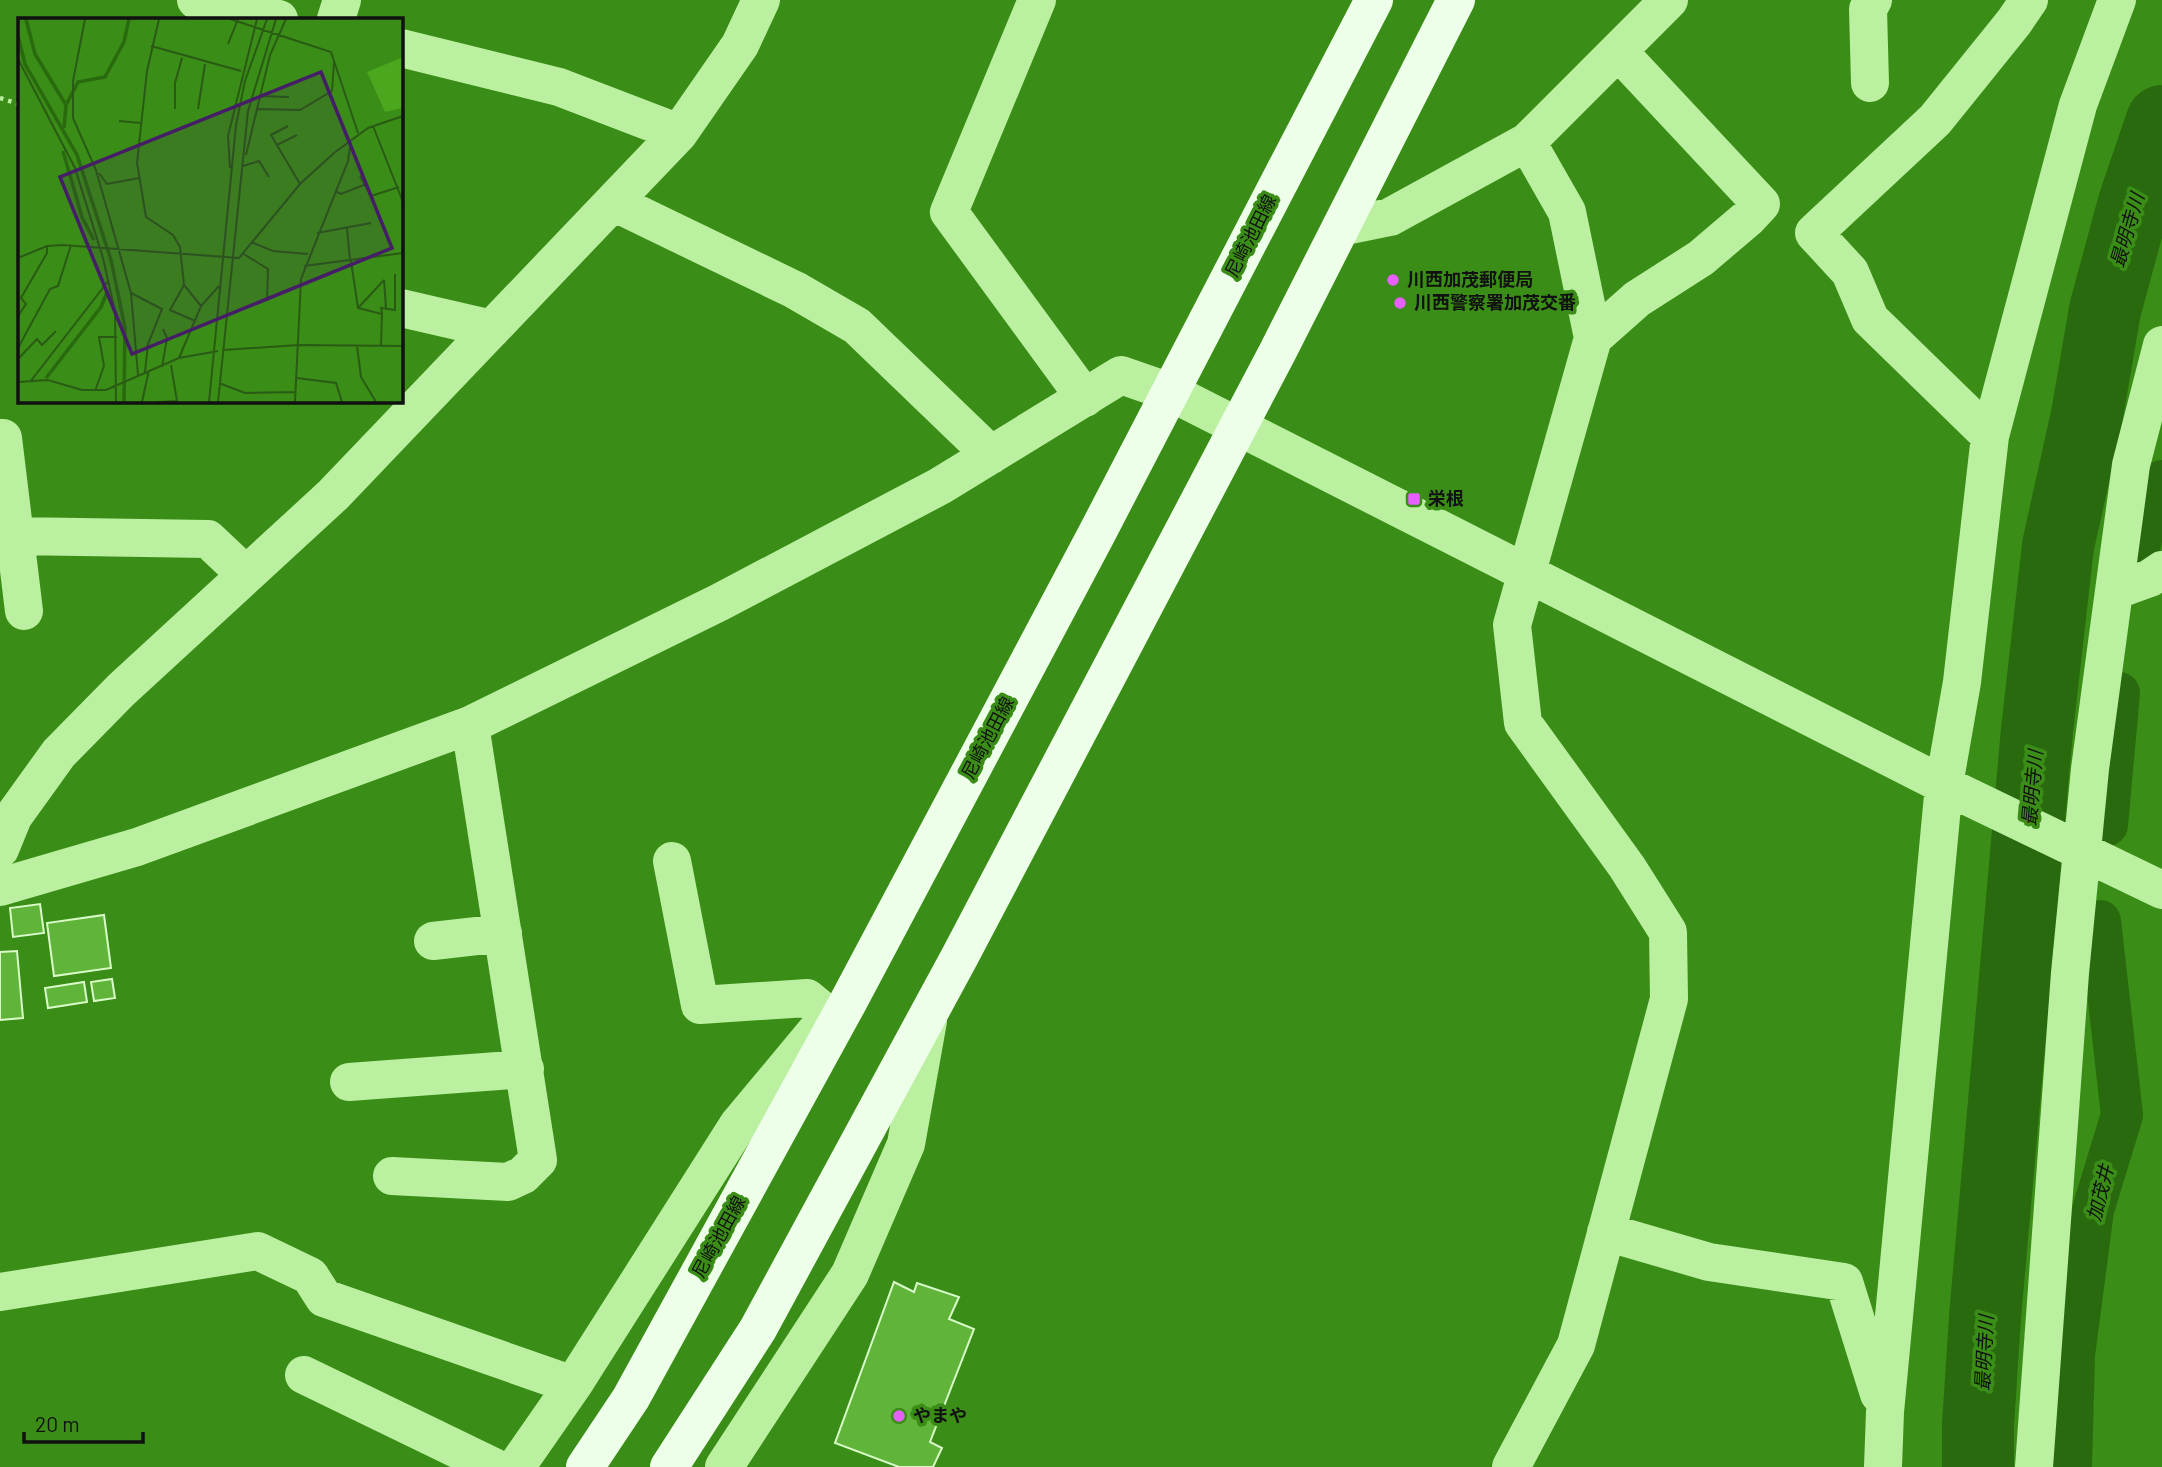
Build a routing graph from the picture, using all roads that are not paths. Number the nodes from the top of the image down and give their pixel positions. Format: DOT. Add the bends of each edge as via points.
graph roads {
  1 [pos="196,0"];
  2 [pos="342,0"];
  3 [pos="761,0"];
  4 [pos="1037,0"];
  5 [pos="1374,0"];
  6 [pos="1456,0"];
  7 [pos="1669,0"];
  8 [pos="1873,0"];
  9 [pos="2029,0"];
  10 [pos="2117,0"];
  11 [pos="275,18"];
  12 [pos="336,18"];
  13 [pos="402,48"];
  14 [pos="1618,51"];
  15 [pos="1870,83"];
  16 [pos="679,133"];
  17 [pos="1527,142"];
  18 [pos="613,202"];
  19 [pos="1341,227"];
  20 [pos="402,308"];
  21 [pos="492,329"];
  22 [pos="1593,338"];
  23 [pos="2162,345"];
  24 [pos="1170,392"];
  25 [pos="1085,398"];
  26 [pos="1238,427"];
  27 [pos="1990,436"];
  28 [pos="0,438"];
  29 [pos="991,455"];
  30 [pos="15,536"];
  31 [pos="2162,570"];
  32 [pos="1525,572"];
  33 [pos="246,575"];
  34 [pos="2114,591"];
  35 [pos="24,611"];
  36 [pos="470,725"];
  37 [pos="1954,790"];
  38 [pos="2076,848"];
  39 [pos="0,849"];
  40 [pos="672,861"];
  41 [pos="0,887"];
  42 [pos="2162,890"];
  43 [pos="503,933"];
  44 [pos="433,941"];
  45 [pos="860,979"];
  46 [pos="929,1012"];
  47 [pos="829,1016"];
  48 [pos="525,1069"];
  49 [pos="349,1082"];
  50 [pos="392,1176"];
  51 [pos="1606,1232"];
  52 [pos="0,1292"];
  53 [pos="304,1375"];
  54 [pos="573,1385"];
  55 [pos="1885,1412"];
  56 [pos="494,1467"];
  57 [pos="516,1467"];
  58 [pos="585,1467"];
  59 [pos="669,1467"];
  60 [pos="724,1467"];
  61 [pos="1511,1467"];
  62 [pos="1883,1467"];
  63 [pos="2034,1467"];
  1 -- 11 [label="street"];
  2 -- 12 [label="street"];
  3 -- 16 [label="street" via="740,45"];
  4 -- 25 [label="street" via="949,212"];
  5 -- 24 [label="main road, 尼崎池田線"];
  6 -- 19 [label="main road"];
  7 -- 14 [label="street"];
  8 -- 15 [label="street" via="1868,9"];
  9 -- 27 [label="street" via="1936,120 1814,233 1850,272 1870,319"];
  10 -- 27 [label="street" via="2078,105"];
  13 -- 16 [label="street" via="559,87"];
  14 -- 17 [label="street"];
  14 -- 22 [label="street" via="1761,204 1700,258 1637,299"];
  16 -- 18 [label="street"];
  17 -- 19 [label="street" via="1390,218"];
  17 -- 22 [label="street" via="1567,212"];
  18 -- 21 [label="street"];
  18 -- 29 [label="street" via="795,290 857,326"];
  19 -- 26 [label="main road"];
  20 -- 21 [label="street"];
  21 -- 33 [label="street" via="333,495"];
  22 -- 32 [label="street"];
  23 -- 34 [label="street" via="2131,465"];
  24 -- 25 [label="street" via="1121,375"];
  24 -- 26 [label="street"];
  24 -- 45 [label="main road, 尼崎池田線"];
  25 -- 29 [label="street"];
  26 -- 32 [label="street"];
  26 -- 46 [label="main road"];
  27 -- 37 [label="street"];
  28 -- 30 [label="street"];
  29 -- 36 [label="street" via="720,602"];
  30 -- 33 [label="street" via="208,539"];
  30 -- 35 [label="street"];
  31 -- 34 [label="street"];
  32 -- 37 [label="street"];
  32 -- 51 [label="street" via="1512,625 1523,723 1628,867 1668,932 1670,999"];
  33 -- 39 [label="street" via="59,752 13,817"];
  34 -- 38 [label="street"];
  36 -- 41 [label="street" via="137,847"];
  36 -- 43 [label="street"];
  37 -- 38 [label="street"];
  37 -- 55 [label="street"];
  38 -- 42 [label="street"];
  38 -- 63 [label="street"];
  40 -- 47 [label="street" via="700,1005 807,998"];
  43 -- 44 [label="street"];
  43 -- 48 [label="street"];
  45 -- 47 [label="street"];
  45 -- 58 [label="main road, 尼崎池田線" via="631,1398"];
  46 -- 59 [label="main road" via="758,1329"];
  46 -- 60 [label="street" via="906,1144 850,1274"];
  47 -- 54 [label="street" via="738,1125"];
  48 -- 49 [label="street"];
  48 -- 50 [label="street" via="538,1160 523,1175 508,1182"];
  51 -- 55 [label="street" via="1709,1262 1844,1282"];
  51 -- 61 [label="street" via="1576,1345"];
  52 -- 54 [label="street" via="258,1251 310,1276 324,1298"];
  53 -- 56 [label="street"];
  54 -- 57 [label="street"];
  55 -- 62 [label="street"];
}
